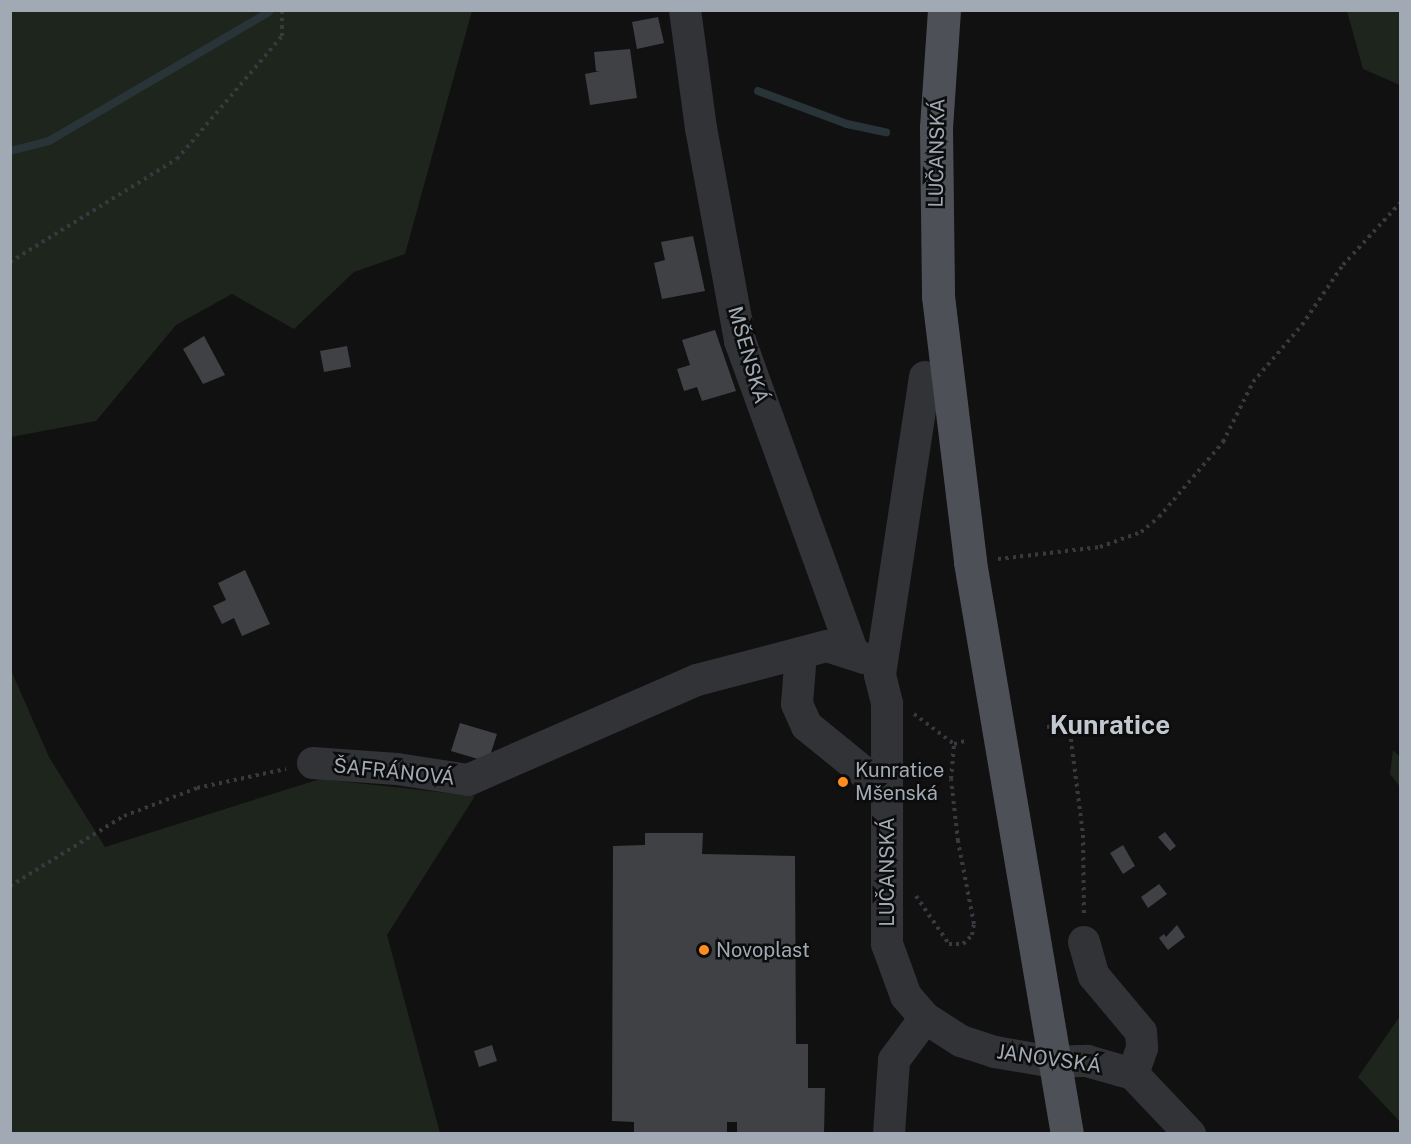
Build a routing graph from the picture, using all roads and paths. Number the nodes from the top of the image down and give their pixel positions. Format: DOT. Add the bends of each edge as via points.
graph roads {
  1 [pos="282,10"];
  2 [pos="685,10"];
  3 [pos="944,10"];
  4 [pos="1401,203"];
  5 [pos="10,262"];
  6 [pos="925,377"];
  7 [pos="970,562"];
  8 [pos="852,651"];
  9 [pos="801,653"];
  10 [pos="880,675"];
  11 [pos="907,708"];
  12 [pos="1047,727"];
  13 [pos="965,741"];
  14 [pos="954,744"];
  15 [pos="313,764"];
  16 [pos="887,791"];
  17 [pos="10,886"];
  18 [pos="888,896"];
  19 [pos="1084,942"];
  20 [pos="926,1018"];
  21 [pos="1053,1062"];
  22 [pos="1133,1074"];
  23 [pos="889,1134"];
  24 [pos="1067,1134"];
  25 [pos="1191,1134"];
  1 -- 5 [label="path" via="282,36 177,159"];
  2 -- 8 [label="street, MŠENSKÁ" via="701,128 740,341"];
  3 -- 7 [label="main road, LUČANSKÁ" via="936,128 938,296"];
  4 -- 7 [label="path" via="1343,265 1302,325 1253,382 1223,442 1159,518 1141,532 1100,547"];
  6 -- 10 [label="street, LUČANSKÁ"];
  7 -- 21 [label="main road, LUČANSKÁ"];
  8 -- 9 [label="street, ŠAFRÁNOVÁ" via="827,646"];
  8 -- 10 [label="street" via="866,659"];
  9 -- 15 [label="street, ŠAFRÁNOVÁ" via="697,680 468,780 397,769"];
  9 -- 16 [label="street" via="797,704 807,726"];
  10 -- 16 [label="street, LUČANSKÁ" via="887,704"];
  11 -- 14 [label="path"];
  12 -- 19 [label="path" via="1068,724 1083,835"];
  13 -- 14 [label="path"];
  14 -- 18 [label="path" via="951,779 957,841 974,924 972,936 963,944 949,944 917,896"];
  15 -- 17 [label="path, ŠAFRÁNOVÁ" via="197,788 124,816"];
  16 -- 18 [label="street, LUČANSKÁ"];
  18 -- 20 [label="street, LUČANSKÁ" via="887,944 906,996"];
  19 -- 22 [label="street" via="1094,976 1141,1032 1142,1048"];
  20 -- 21 [label="street, JANOVSKÁ" via="961,1041 995,1052"];
  20 -- 23 [label="street" via="894,1060"];
  21 -- 22 [label="street, JANOVSKÁ" via="1087,1061"];
  21 -- 24 [label="main road, LUČANSKÁ"];
  22 -- 25 [label="street"];
}
